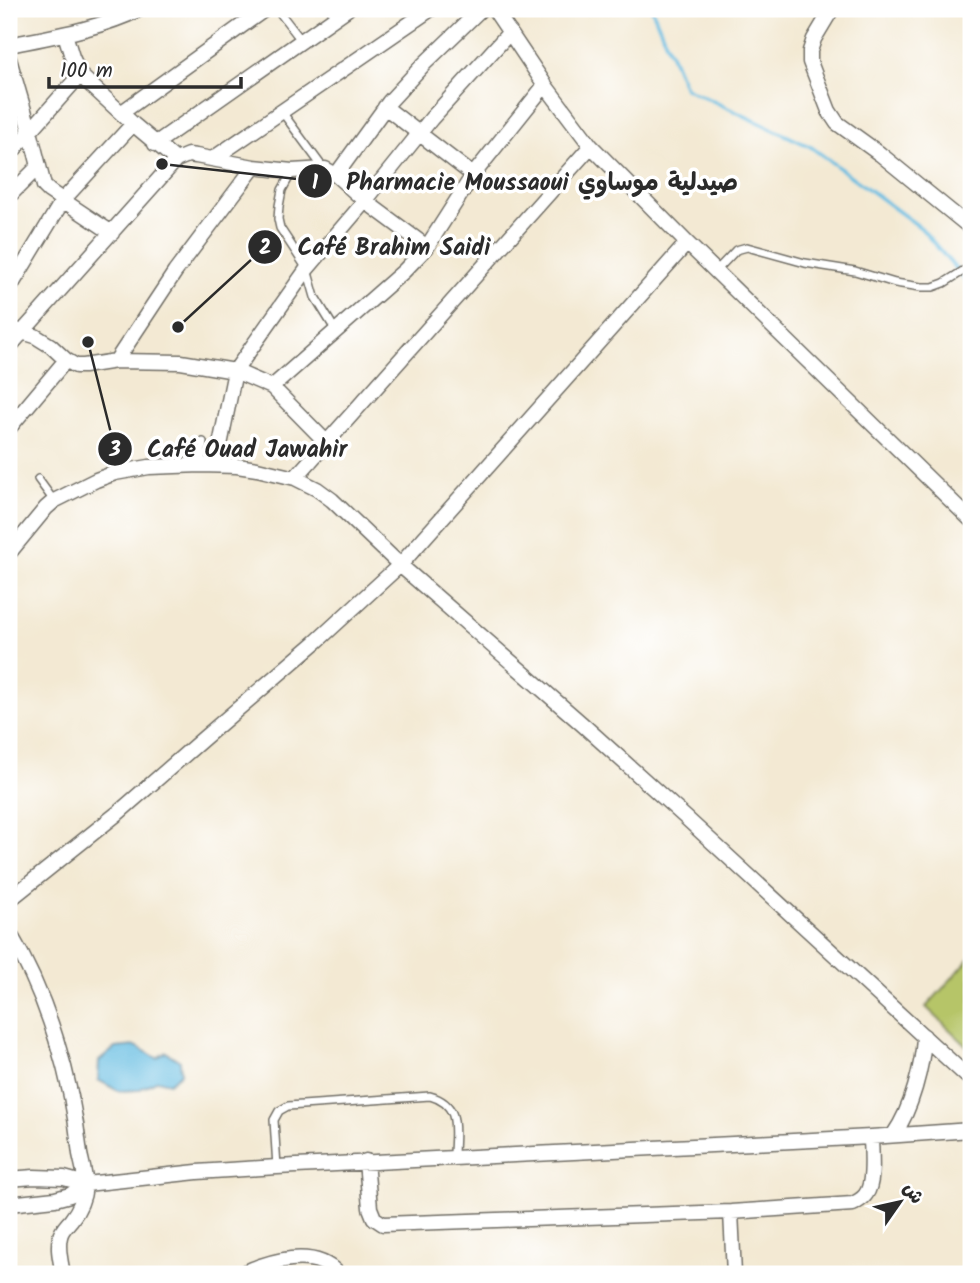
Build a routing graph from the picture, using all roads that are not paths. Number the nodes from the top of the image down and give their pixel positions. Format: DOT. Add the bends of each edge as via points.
graph roads {
  1 [pos="140,9"];
  2 [pos="265,9"];
  3 [pos="277,9"];
  4 [pos="347,9"];
  5 [pos="431,9"];
  6 [pos="481,9"];
  7 [pos="494,9"];
  8 [pos="832,9"];
  9 [pos="510,32"];
  10 [pos="65,34"];
  11 [pos="301,40"];
  12 [pos="9,45"];
  13 [pos="9,59"];
  14 [pos="80,75"];
  15 [pos="545,85"];
  16 [pos="385,107"];
  17 [pos="282,112"];
  18 [pos="121,113"];
  19 [pos="132,124"];
  20 [pos="30,131"];
  21 [pos="418,134"];
  22 [pos="155,144"];
  23 [pos="591,146"];
  24 [pos="9,155"];
  25 [pos="214,158"];
  26 [pos="176,160"];
  27 [pos="39,166"];
  28 [pos="254,167"];
  29 [pos="292,171"];
  30 [pos="330,172"];
  31 [pos="473,176"];
  32 [pos="9,196"];
  33 [pos="63,200"];
  34 [pos="365,201"];
  35 [pos="971,228"];
  36 [pos="111,233"];
  37 [pos="687,243"];
  38 [pos="427,247"];
  39 [pos="971,266"];
  40 [pos="307,268"];
  41 [pos="716,271"];
  42 [pos="9,289"];
  43 [pos="15,330"];
  44 [pos="336,331"];
  45 [pos="9,347"];
  46 [pos="65,360"];
  47 [pos="116,360"];
  48 [pos="235,371"];
  49 [pos="272,387"];
  50 [pos="9,428"];
  51 [pos="203,442"];
  52 [pos="327,443"];
  53 [pos="107,448"];
  54 [pos="208,465"];
  55 [pos="115,473"];
  56 [pos="295,478"];
  57 [pos="38,479"];
  58 [pos="54,502"];
  59 [pos="971,520"];
  60 [pos="9,553"];
  61 [pos="400,565"];
  62 [pos="9,900"];
  63 [pos="9,932"];
  64 [pos="924,1036"];
  65 [pos="971,1080"];
  66 [pos="971,1130"];
  67 [pos="894,1134"];
  68 [pos="871,1136"];
  69 [pos="454,1157"];
  70 [pos="366,1161"];
  71 [pos="277,1167"];
  72 [pos="9,1179"];
  73 [pos="86,1184"];
  74 [pos="9,1204"];
  75 [pos="731,1212"];
  76 [pos="63,1274"];
  77 [pos="241,1274"];
  78 [pos="338,1274"];
  79 [pos="734,1274"];
  1 -- 10 [label="street"];
  2 -- 18 [label="street"];
  3 -- 11 [label="lane"];
  4 -- 11 [label="street"];
  5 -- 17 [label="street"];
  6 -- 16 [label="street"];
  7 -- 9 [label="street"];
  8 -- 35 [label="street" via="814,39 810,62 836,123"];
  9 -- 15 [label="street"];
  9 -- 21 [label="street"];
  10 -- 12 [label="street"];
  10 -- 14 [label="street"];
  11 -- 22 [label="street"];
  13 -- 20 [label="street"];
  14 -- 18 [label="street"];
  14 -- 20 [label="street"];
  15 -- 23 [label="street"];
  15 -- 31 [label="street"];
  16 -- 21 [label="street"];
  16 -- 30 [label="street"];
  17 -- 25 [label="street"];
  17 -- 30 [label="lane"];
  18 -- 19 [label="street"];
  19 -- 22 [label="street"];
  19 -- 33 [label="street"];
  20 -- 24 [label="street"];
  20 -- 27 [label="street"];
  21 -- 31 [label="street"];
  21 -- 34 [label="street"];
  22 -- 26 [label="street"];
  23 -- 37 [label="street"];
  23 -- 52 [label="street"];
  25 -- 26 [label="street" via="188,155"];
  25 -- 28 [label="street"];
  26 -- 36 [label="street"];
  27 -- 32 [label="street"];
  27 -- 33 [label="street" via="44,186"];
  28 -- 29 [label="street"];
  28 -- 47 [label="street"];
  29 -- 30 [label="street"];
  29 -- 40 [label="lane" via="282,190 278,219 288,243"];
  30 -- 34 [label="street"];
  31 -- 38 [label="street"];
  33 -- 36 [label="street"];
  33 -- 42 [label="street"];
  34 -- 38 [label="street"];
  34 -- 40 [label="street"];
  36 -- 43 [label="street"];
  37 -- 41 [label="street"];
  37 -- 61 [label="street"];
  38 -- 44 [label="street"];
  39 -- 41 [label="lane" via="944,283 921,287 747,247 736,250"];
  40 -- 44 [label="lane" via="315,297"];
  40 -- 48 [label="street"];
  41 -- 59 [label="street"];
  43 -- 45 [label="street"];
  43 -- 46 [label="street" via="35,336"];
  44 -- 49 [label="street"];
  46 -- 47 [label="street" via="76,366"];
  46 -- 50 [label="street"];
  47 -- 48 [label="street" via="181,362"];
  48 -- 49 [label="street"];
  48 -- 54 [label="street"];
  49 -- 52 [label="street"];
  51 -- 54 [label="lane"];
  52 -- 56 [label="street"];
  53 -- 55 [label="lane"];
  54 -- 55 [label="street"];
  54 -- 56 [label="street"];
  55 -- 58 [label="street"];
  56 -- 61 [label="street" via="332,500"];
  57 -- 58 [label="lane"];
  58 -- 60 [label="street"];
  61 -- 62 [label="street" via="118,813"];
  61 -- 64 [label="street"];
  63 -- 73 [label="street" via="37,986 57,1045"];
  64 -- 65 [label="street"];
  64 -- 67 [label="street" via="916,1082"];
  66 -- 67 [label="street"];
  67 -- 68 [label="street"];
  68 -- 69 [label="street"];
  68 -- 75 [label="street" via="871,1182 862,1199 853,1204"];
  69 -- 70 [label="street"];
  69 -- 71 [label="lane" via="454,1116 442,1099 430,1096 288,1106 274,1119"];
  70 -- 71 [label="street"];
  70 -- 75 [label="street" via="370,1208 383,1224"];
  71 -- 73 [label="street"];
  72 -- 73 [label="street" via="64,1178"];
  73 -- 74 [label="street" via="55,1199"];
  73 -- 76 [label="street" via="80,1207 60,1238"];
  75 -- 79 [label="street"];
  77 -- 78 [label="street" via="279,1260 301,1259 321,1261"];
}
